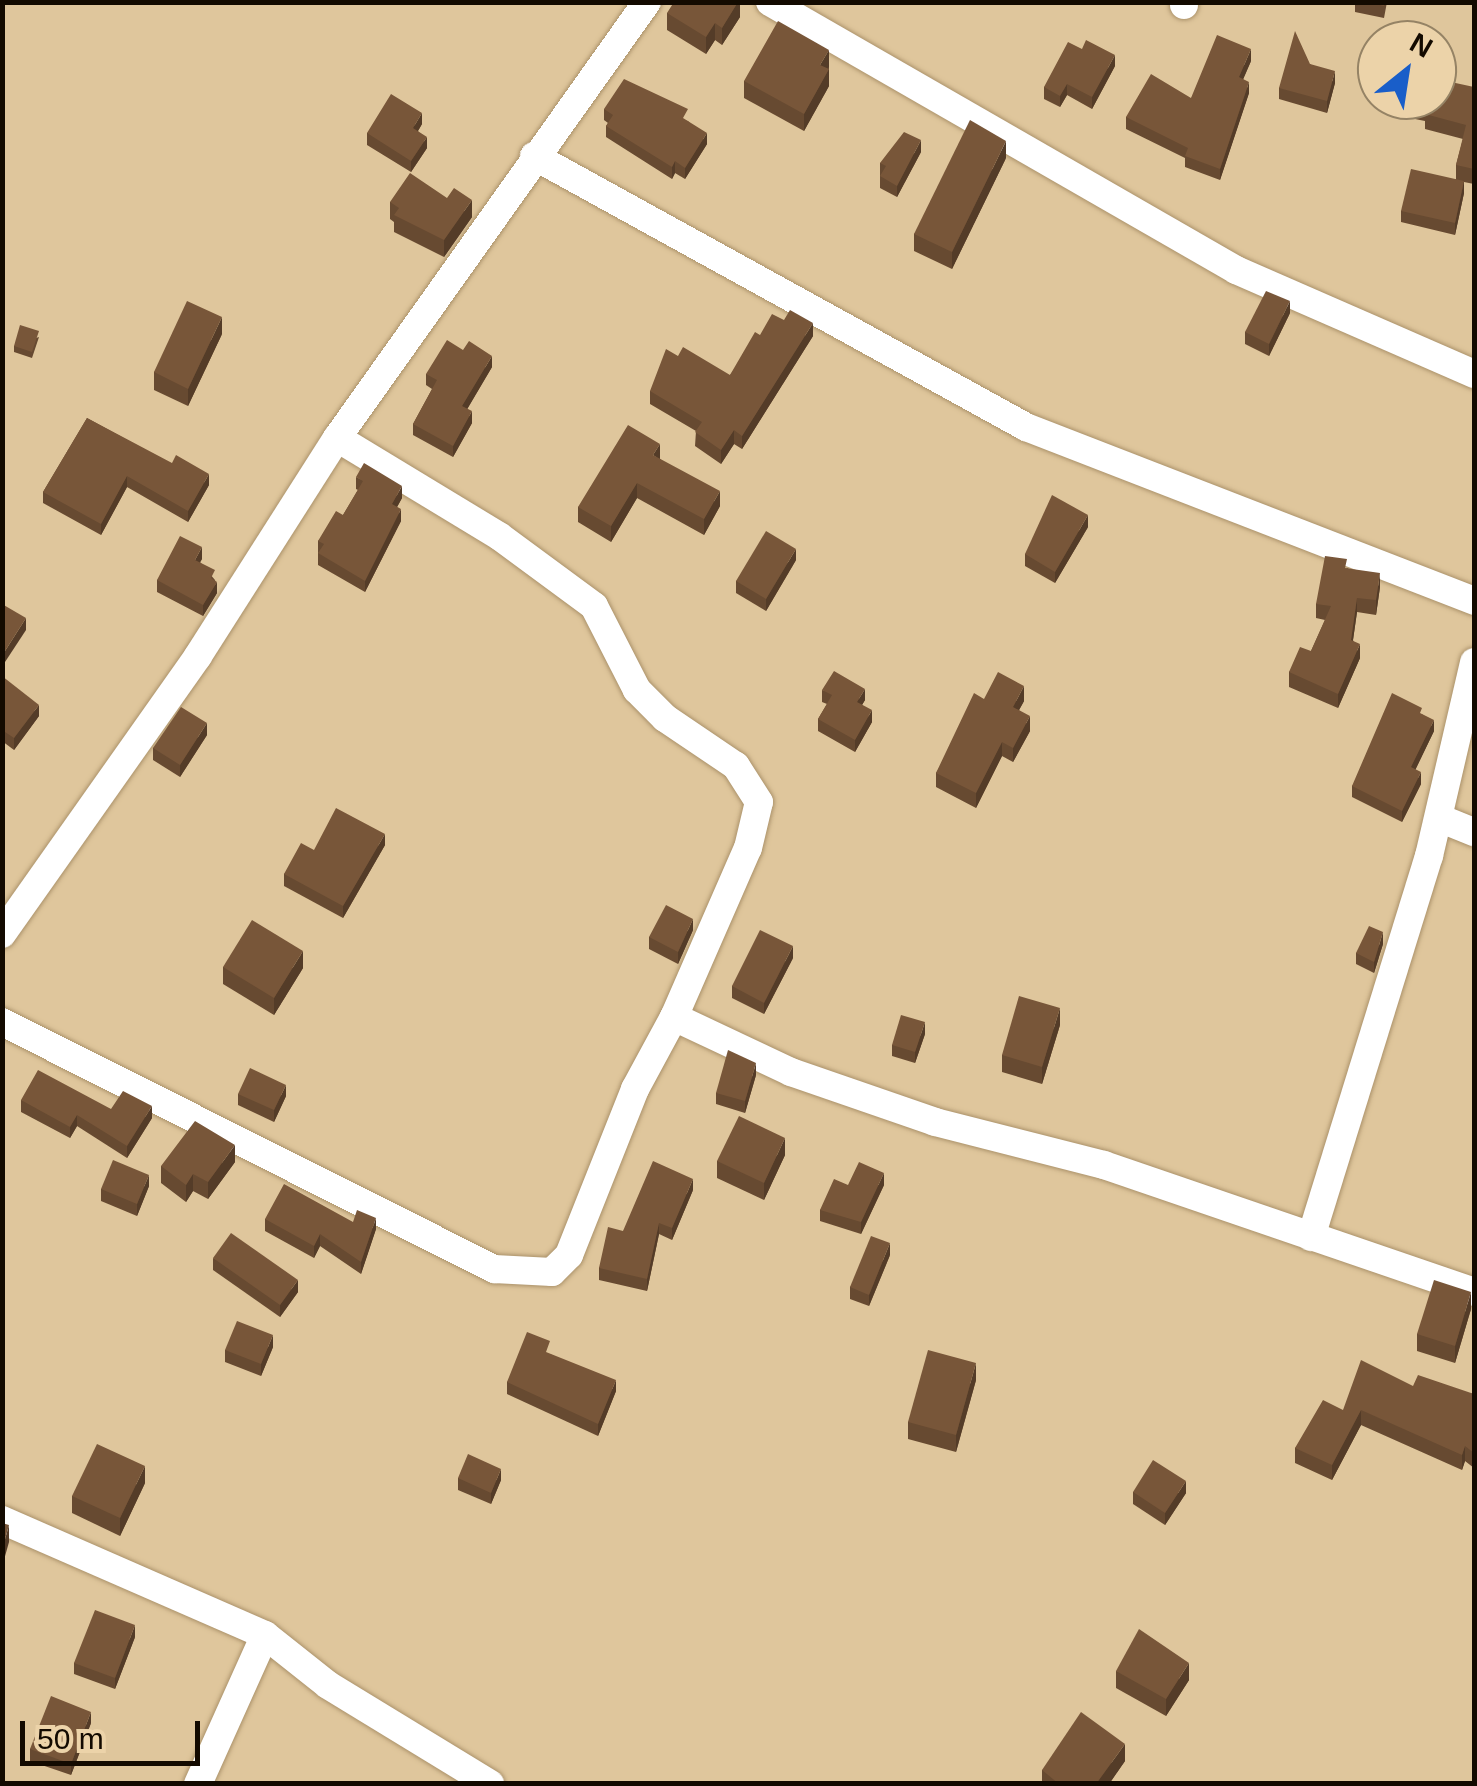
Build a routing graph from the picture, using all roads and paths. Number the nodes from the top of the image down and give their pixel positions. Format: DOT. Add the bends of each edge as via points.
graph roads {
  1 [pos="647,2"];
  2 [pos="770,2"];
  3 [pos="534,156"];
  4 [pos="1474,374"];
  5 [pos="337,438"];
  6 [pos="1474,602"];
  7 [pos="1474,662"];
  8 [pos="1439,818"];
  9 [pos="1474,832"];
  10 [pos="2,934"];
  11 [pos="674,1017"];
  12 [pos="2,1022"];
  13 [pos="1311,1237"];
  14 [pos="1474,1292"];
  15 [pos="2,1520"];
  16 [pos="265,1634"];
  17 [pos="198,1784"];
  18 [pos="490,1784"];
  1 -- 3 [label="street"];
  2 -- 4 [label="street" via="1236,270"];
  3 -- 5 [label="street"];
  3 -- 6 [label="street" via="1026,427"];
  5 -- 10 [label="street" via="198,656"];
  5 -- 11 [label="street" via="570,586 611,629 638,690 753,784 759,816"];
  7 -- 8 [label="street"];
  8 -- 9 [label="street"];
  8 -- 13 [label="street"];
  11 -- 12 [label="street" via="635,1089 569,1255 552,1272 525,1274 477,1261 116,1085"];
  11 -- 13 [label="street" via="790,1072 935,1122 1104,1165"];
  13 -- 14 [label="street"];
  15 -- 16 [label="street"];
  16 -- 17 [label="street"];
  16 -- 18 [label="street" via="328,1685"];
}
